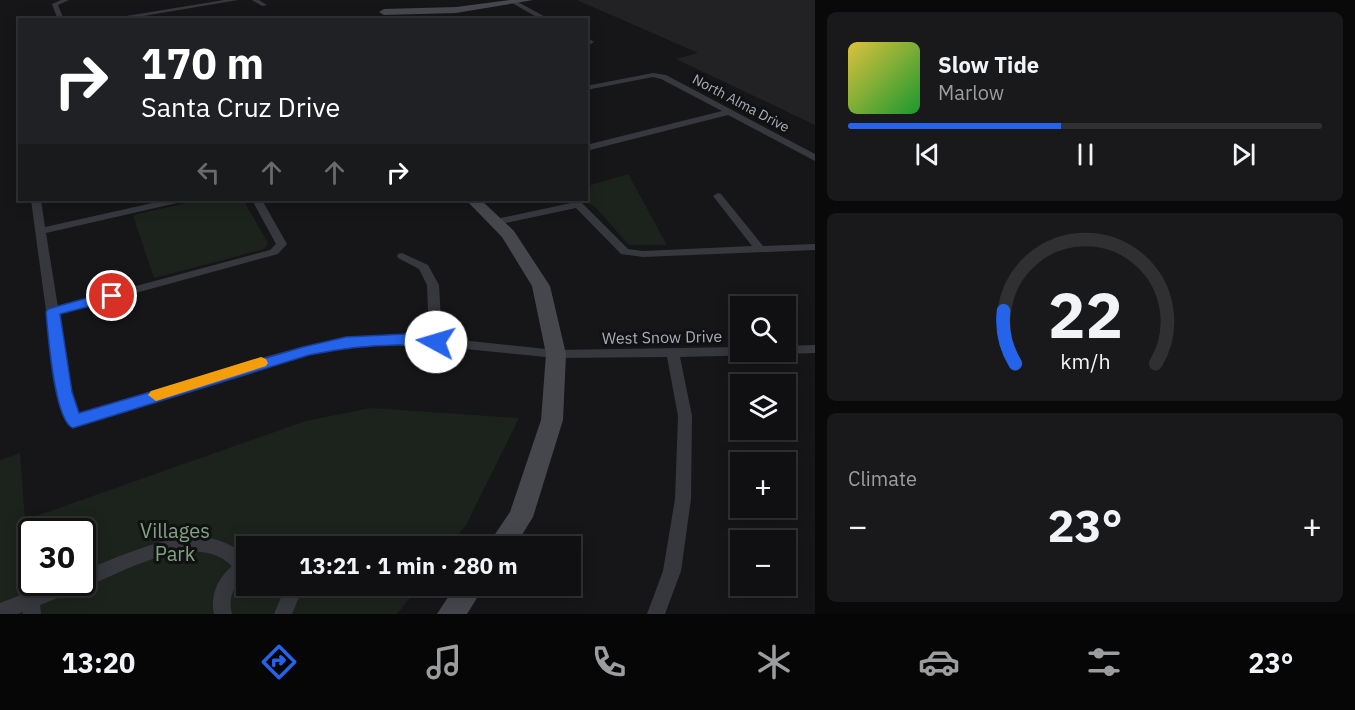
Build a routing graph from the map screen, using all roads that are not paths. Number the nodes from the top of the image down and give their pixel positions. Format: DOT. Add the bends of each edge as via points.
graph roads {
  1 [pos="235,0"];
  2 [pos="255,0"];
  3 [pos="529,0"];
  4 [pos="63,1"];
  5 [pos="514,2"];
  6 [pos="264,5"];
  7 [pos="383,11"];
  8 [pos="60,18"];
  9 [pos="118,18"];
  10 [pos="545,18"];
  11 [pos="588,88"];
  12 [pos="729,112"];
  13 [pos="588,147"];
  14 [pos="815,158"];
  15 [pos="718,196"];
  16 [pos="36,201"];
  17 [pos="173,201"];
  18 [pos="258,201"];
  19 [pos="474,201"];
  20 [pos="576,202"];
  21 [pos="496,222"];
  22 [pos="41,231"];
  23 [pos="815,247"];
  24 [pos="760,249"];
  25 [pos="402,256"];
  26 [pos="52,312"];
  27 [pos="436,342"];
  28 [pos="815,349"];
  29 [pos="796,350"];
  30 [pos="730,352"];
  31 [pos="673,353"];
  32 [pos="556,354"];
  33 [pos="507,536"];
  34 [pos="236,559"];
  35 [pos="96,574"];
  36 [pos="236,575"];
  37 [pos="51,596"];
  38 [pos="291,596"];
  39 [pos="464,596"];
  40 [pos="31,607"];
  41 [pos="0,612"];
  42 [pos="219,613"];
  43 [pos="283,614"];
  44 [pos="451,614"];
  45 [pos="656,614"];
  1 -- 9 [label="street"];
  2 -- 6 [label="street"];
  3 -- 5 [label="street"];
  4 -- 8 [label="street" via="55,4"];
  5 -- 7 [label="street" via="456,10"];
  5 -- 10 [label="street"];
  11 -- 12 [label="street, North Alma Drive" via="653,75"];
  12 -- 13 [label="street"];
  12 -- 14 [label="street, North Alma Drive"];
  15 -- 24 [label="street"];
  16 -- 22 [label="street"];
  17 -- 22 [label="street"];
  18 -- 26 [label="street" via="281,240 280,248"];
  19 -- 21 [label="street"];
  20 -- 21 [label="street"];
  20 -- 24 [label="street" via="625,252"];
  21 -- 32 [label="street" via="541,286"];
  22 -- 26 [label="street"];
  23 -- 24 [label="street"];
  25 -- 27 [label="street" via="424,267 433,285"];
  26 -- 27 [label="street, West Snow Drive" via="64,392 73,421 312,349 346,342"];
  27 -- 32 [label="street, West Snow Drive"];
  28 -- 29 [label="street"];
  30 -- 31 [label="street, West Snow Drive"];
  31 -- 32 [label="street, West Snow Drive"];
  31 -- 45 [label="street" via="685,416 683,500 672,572"];
  32 -- 33 [label="street" via="552,420 520,517"];
  34 -- 35 [label="street" via="216,546 183,543"];
  36 -- 42 [label="street" via="226,584"];
  37 -- 40 [label="street"];
  38 -- 43 [label="street"];
  39 -- 44 [label="street"];
  40 -- 41 [label="street"];
}
